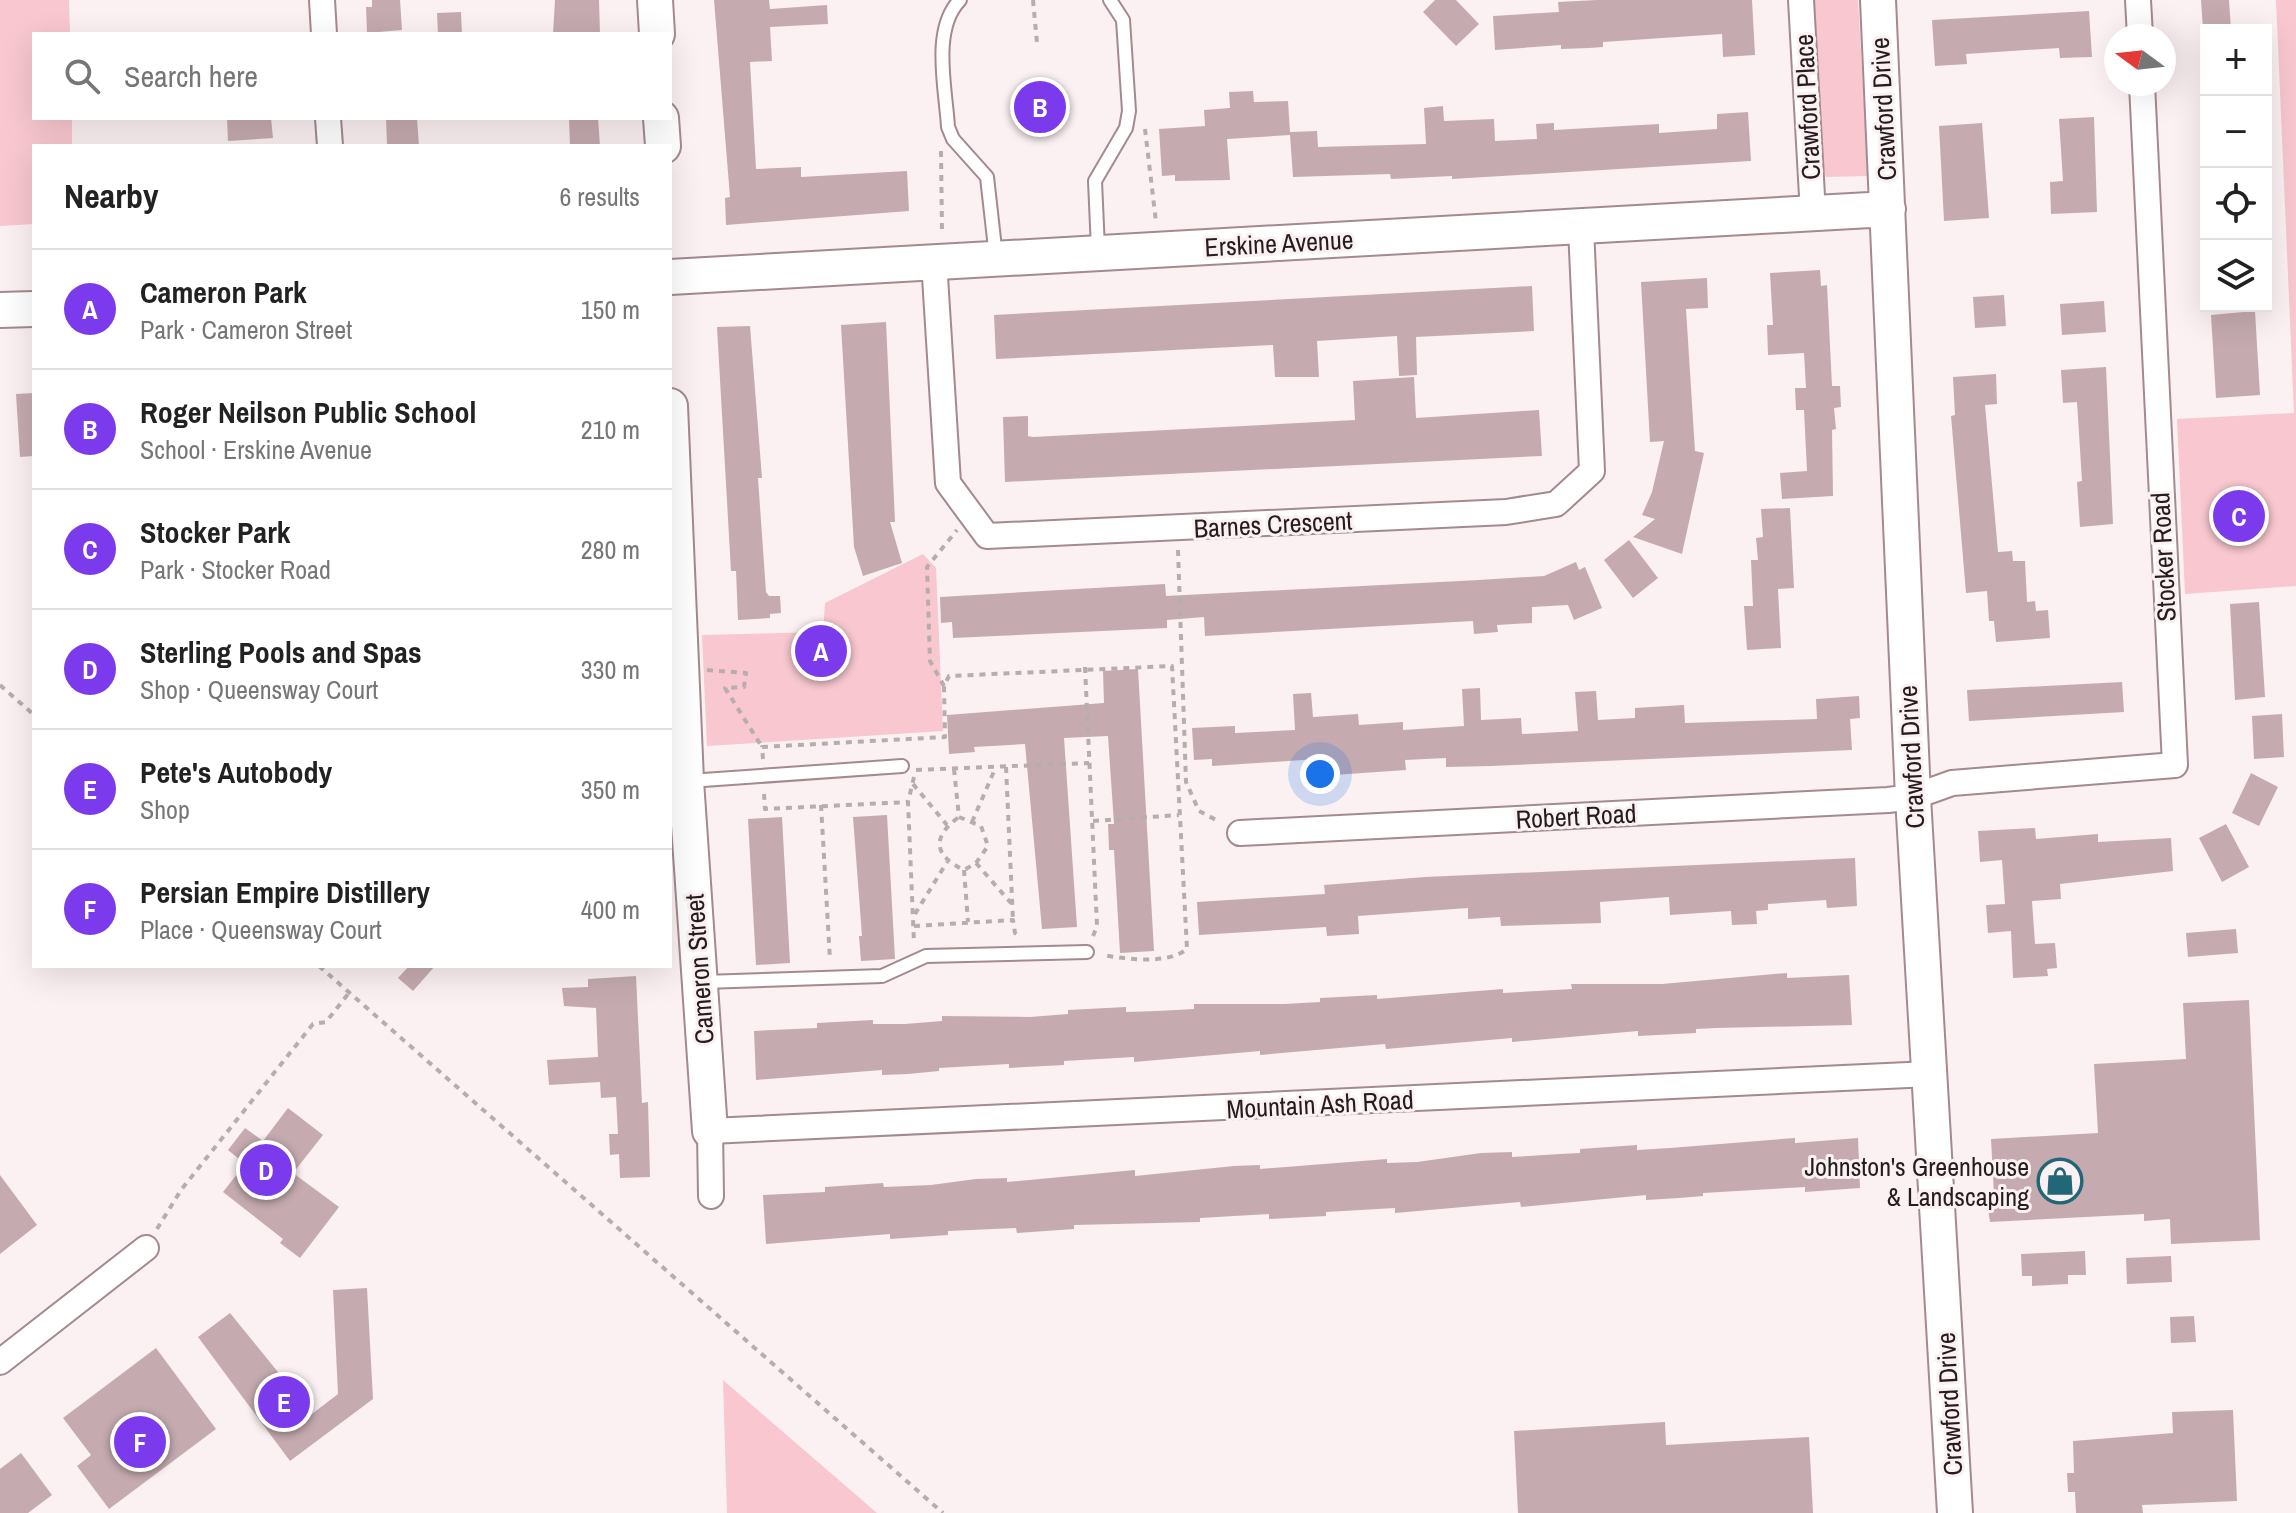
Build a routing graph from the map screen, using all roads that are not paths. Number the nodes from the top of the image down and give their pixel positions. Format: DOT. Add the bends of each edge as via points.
graph roads {
  1 [pos="322,0"];
  2 [pos="655,0"];
  3 [pos="960,0"];
  4 [pos="1110,0"];
  5 [pos="1801,0"];
  6 [pos="1878,0"];
  7 [pos="2138,0"];
  8 [pos="2139,24"];
  9 [pos="324,32"];
  10 [pos="657,32"];
  11 [pos="2143,96"];
  12 [pos="328,120"];
  13 [pos="661,120"];
  14 [pos="330,144"];
  15 [pos="663,144"];
  16 [pos="1888,209"];
  17 [pos="1813,214"];
  18 [pos="1581,228"];
  19 [pos="1098,252"];
  20 [pos="996,257"];
  21 [pos="934,261"];
  22 [pos="672,277"];
  23 [pos="32,309"];
  24 [pos="0,310"];
  25 [pos="672,454"];
  26 [pos="902,766"];
  27 [pos="686,781"];
  28 [pos="1913,797"];
  29 [pos="1240,833"];
  30 [pos="1087,952"];
  31 [pos="701,982"];
  32 [pos="1930,1074"];
  33 [pos="710,1131"];
  34 [pos="711,1196"];
  35 [pos="146,1248"];
  36 [pos="0,1362"];
  37 [pos="1955,1513"];
  1 -- 9 [label="street"];
  2 -- 10 [label="street"];
  3 -- 20 [label="lane" via="945,29 948,127 987,177"];
  4 -- 19 [label="lane" via="1123,20 1129,111 1126,128 1095,181"];
  5 -- 17 [label="street, Crawford Place"];
  6 -- 16 [label="street, Crawford Drive"];
  7 -- 8 [label="street"];
  11 -- 28 [label="street, Stocker Road" via="2175,765 1952,783"];
  12 -- 14 [label="street"];
  13 -- 15 [label="street"];
  16 -- 17 [label="street, Erskine Avenue"];
  16 -- 28 [label="street, Crawford Drive"];
  17 -- 18 [label="street, Erskine Avenue"];
  18 -- 19 [label="street, Erskine Avenue"];
  18 -- 21 [label="street, Barnes Crescent" via="1592,471 1556,504 1476,514 987,536 948,483"];
  19 -- 20 [label="street, Erskine Avenue"];
  20 -- 21 [label="street, Erskine Avenue"];
  21 -- 22 [label="street, Erskine Avenue"];
  23 -- 24 [label="street"];
  25 -- 27 [label="street, Cameron Street"];
  26 -- 27 [label="lane"];
  27 -- 31 [label="street, Cameron Street"];
  28 -- 29 [label="street, Robert Road"];
  28 -- 32 [label="street, Crawford Drive"];
  30 -- 31 [label="lane" via="926,956 882,976"];
  31 -- 33 [label="street, Cameron Street"];
  32 -- 33 [label="street, Mountain Ash Road"];
  32 -- 37 [label="street, Crawford Drive"];
  33 -- 34 [label="street, Cameron Street"];
  35 -- 36 [label="street"];
}
